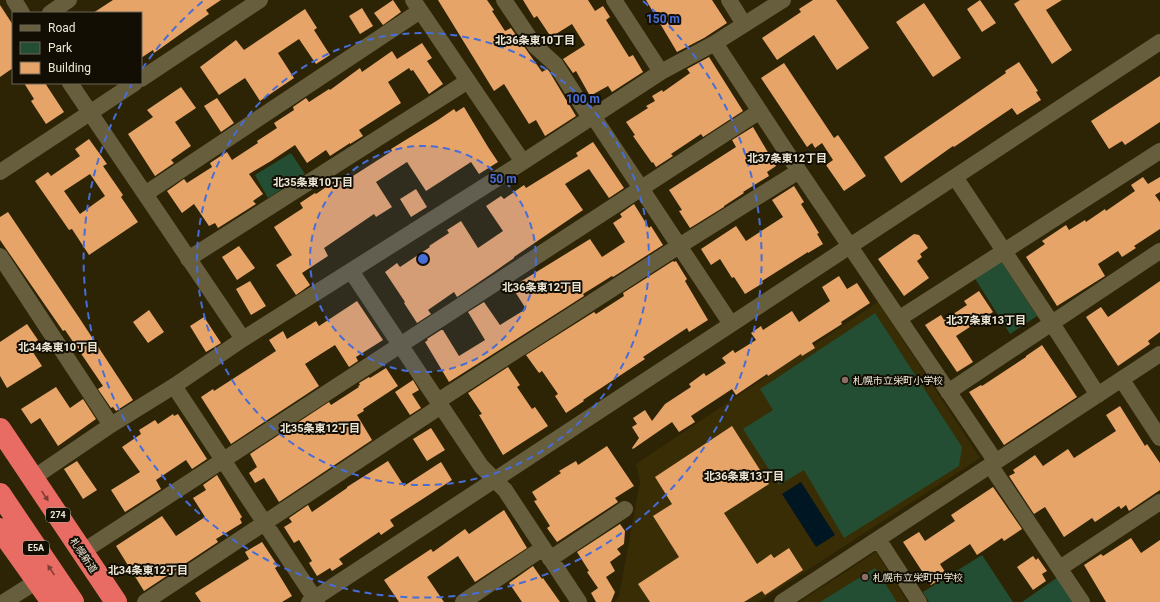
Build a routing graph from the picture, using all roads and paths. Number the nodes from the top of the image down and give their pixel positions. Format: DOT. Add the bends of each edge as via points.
graph roads {
  1 [pos="14,0"];
  2 [pos="69,0"];
  3 [pos="260,0"];
  4 [pos="504,0"];
  5 [pos="614,0"];
  6 [pos="729,0"];
  7 [pos="783,0"];
  8 [pos="417,5"];
  9 [pos="21,12"];
  10 [pos="51,12"];
  11 [pos="744,24"];
  12 [pos="1160,42"];
  13 [pos="715,43"];
  14 [pos="660,72"];
  15 [pos="142,78"];
  16 [pos="468,81"];
  17 [pos="71,84"];
  18 [pos="134,84"];
  19 [pos="760,111"];
  20 [pos="90,113"];
  21 [pos="591,117"];
  22 [pos="1160,151"];
  23 [pos="523,162"];
  24 [pos="799,171"];
  25 [pos="0,172"];
  26 [pos="955,177"];
  27 [pos="641,189"];
  28 [pos="145,194"];
  29 [pos="850,245"];
  30 [pos="679,246"];
  31 [pos="1160,251"];
  32 [pos="1004,252"];
  33 [pos="0,256"];
  34 [pos="188,259"];
  35 [pos="351,271"];
  36 [pos="900,318"];
  37 [pos="1051,322"];
  38 [pos="731,324"];
  39 [pos="243,339"];
  40 [pos="400,346"];
  41 [pos="1160,354"];
  42 [pos="1122,380"];
  43 [pos="174,386"];
  44 [pos="948,392"];
  45 [pos="1098,395"];
  46 [pos="439,404"];
  47 [pos="111,425"];
  48 [pos="0,429"];
  49 [pos="1160,438"];
  50 [pos="0,456"];
  51 [pos="223,460"];
  52 [pos="993,464"];
  53 [pos="33,478"];
  54 [pos="495,480"];
  55 [pos="0,494"];
  56 [pos="1160,502"];
  57 [pos="625,509"];
  58 [pos="264,523"];
  59 [pos="0,529"];
  60 [pos="878,539"];
  61 [pos="82,552"];
  62 [pos="547,554"];
  63 [pos="1060,568"];
  64 [pos="37,581"];
  65 [pos="313,601"];
  66 [pos="4,602"];
  67 [pos="52,602"];
  68 [pos="73,602"];
  69 [pos="99,602"];
  70 [pos="116,602"];
  71 [pos="146,602"];
  72 [pos="463,602"];
  73 [pos="578,602"];
  74 [pos="782,602"];
  75 [pos="919,602"];
  76 [pos="1082,602"];
  1 -- 9 [label="street"];
  2 -- 10 [label="street"];
  3 -- 15 [label="street"];
  4 -- 21 [label="street" via="535,46 556,65"];
  5 -- 14 [label="street"];
  6 -- 11 [label="street"];
  7 -- 11 [label="street"];
  8 -- 16 [label="street"];
  8 -- 28 [label="street"];
  11 -- 13 [label="street"];
  12 -- 26 [label="street"];
  13 -- 14 [label="street"];
  13 -- 19 [label="street"];
  14 -- 21 [label="street"];
  16 -- 23 [label="street"];
  16 -- 34 [label="street"];
  17 -- 20 [label="street"];
  18 -- 20 [label="street"];
  19 -- 24 [label="street"];
  19 -- 27 [label="street"];
  20 -- 25 [label="street"];
  20 -- 28 [label="street"];
  21 -- 23 [label="street"];
  21 -- 27 [label="street"];
  22 -- 32 [label="street"];
  23 -- 35 [label="street"];
  24 -- 29 [label="street"];
  24 -- 30 [label="street"];
  26 -- 29 [label="street"];
  26 -- 32 [label="street"];
  27 -- 30 [label="street"];
  27 -- 40 [label="street"];
  28 -- 34 [label="street"];
  29 -- 36 [label="street"];
  29 -- 38 [label="street"];
  30 -- 38 [label="street"];
  30 -- 46 [label="street"];
  31 -- 37 [label="street"];
  32 -- 36 [label="street"];
  32 -- 37 [label="street"];
  33 -- 47 [label="street"];
  34 -- 39 [label="street"];
  35 -- 39 [label="street"];
  35 -- 40 [label="street"];
  36 -- 44 [label="street"];
  37 -- 44 [label="street"];
  37 -- 45 [label="street"];
  38 -- 54 [label="street"];
  39 -- 43 [label="street"];
  40 -- 46 [label="street"];
  40 -- 51 [label="street"];
  41 -- 42 [label="street"];
  42 -- 45 [label="street"];
  42 -- 49 [label="street"];
  43 -- 47 [label="street"];
  43 -- 51 [label="street"];
  44 -- 52 [label="street"];
  45 -- 52 [label="street"];
  46 -- 54 [label="street" via="481,466"];
  46 -- 58 [label="street"];
  47 -- 53 [label="street"];
  48 -- 53 [label="highway, 札幌新道 / 274"];
  50 -- 69 [label="highway, E5A"];
  51 -- 58 [label="street"];
  51 -- 61 [label="street"];
  52 -- 60 [label="street"];
  52 -- 63 [label="street"];
  53 -- 61 [label="highway, 札幌新道 / 274, one-way"];
  54 -- 62 [label="street" via="505,490"];
  54 -- 65 [label="street"];
  68 -- 55 [label="highway, E5A, one-way"];
  56 -- 63 [label="street"];
  57 -- 62 [label="street"];
  58 -- 65 [label="street"];
  58 -- 71 [label="street"];
  59 -- 64 [label="highway"];
  60 -- 74 [label="street"];
  60 -- 75 [label="street"];
  61 -- 70 [label="highway, 札幌新道 / 274"];
  62 -- 72 [label="street"];
  62 -- 73 [label="street"];
  63 -- 76 [label="street"];
  64 -- 66 [label="street"];
  64 -- 67 [label="highway"];
}
